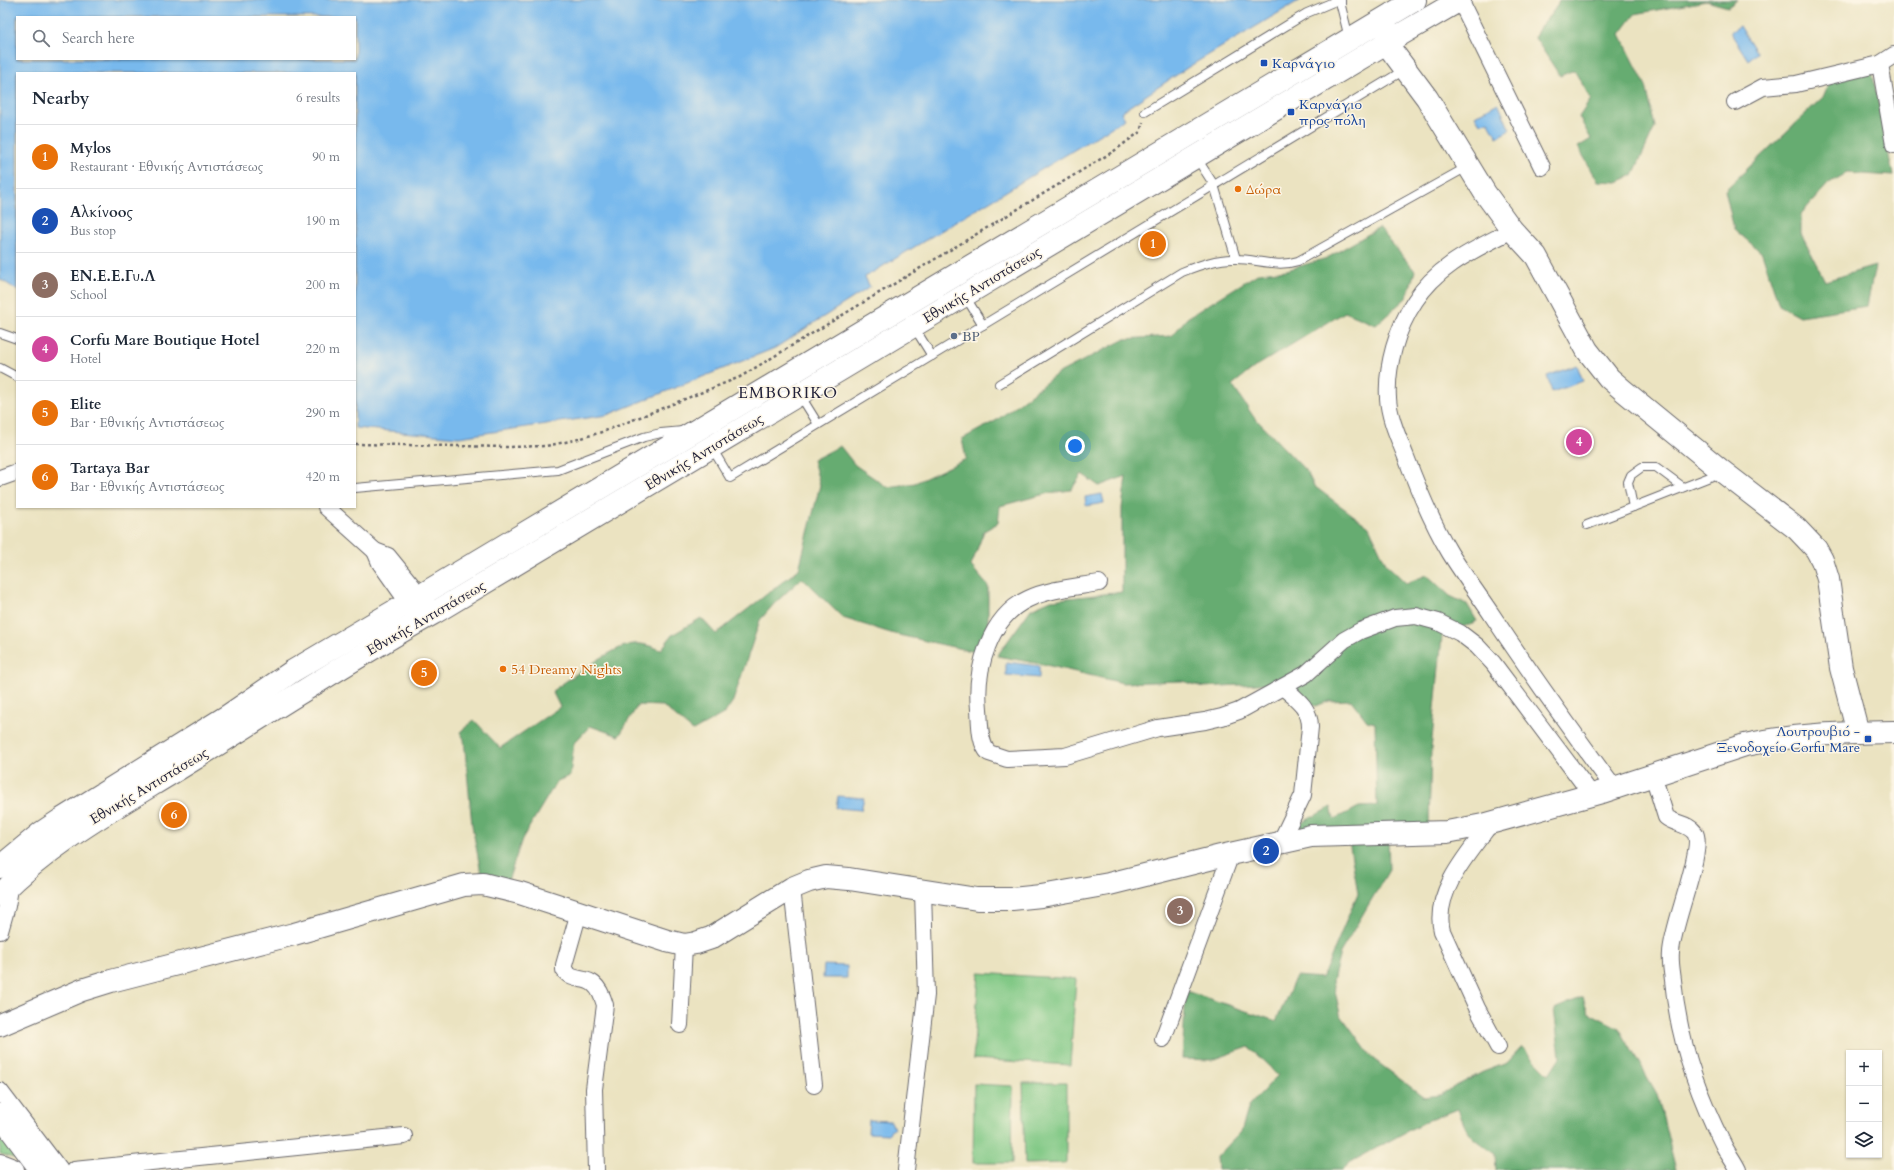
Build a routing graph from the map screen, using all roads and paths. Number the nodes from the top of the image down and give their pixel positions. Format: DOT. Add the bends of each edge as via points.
graph roads {
  1 [pos="1338,0"];
  2 [pos="1341,0"];
  3 [pos="1415,0"];
  4 [pos="1460,0"];
  5 [pos="1393,9"];
  6 [pos="1349,39"];
  7 [pos="1386,43"];
  8 [pos="1894,55"];
  9 [pos="1880,64"];
  10 [pos="1406,69"];
  11 [pos="1735,102"];
  12 [pos="1145,112"];
  13 [pos="1894,145"];
  14 [pos="1196,156"];
  15 [pos="1468,166"];
  16 [pos="1542,167"];
  17 [pos="1214,185"];
  18 [pos="1512,230"];
  19 [pos="1236,258"];
  20 [pos="964,295"];
  21 [pos="982,325"];
  22 [pos="914,326"];
  23 [pos="0,333"];
  24 [pos="16,339"];
  25 [pos="932,356"];
  26 [pos="0,368"];
  27 [pos="16,376"];
  28 [pos="999,384"];
  29 [pos="800,394"];
  30 [pos="818,424"];
  31 [pos="700,428"];
  32 [pos="356,444"];
  33 [pos="712,447"];
  34 [pos="16,472"];
  35 [pos="1722,472"];
  36 [pos="0,478"];
  37 [pos="356,488"];
  38 [pos="1683,488"];
  39 [pos="1633,507"];
  40 [pos="327,508"];
  41 [pos="1587,525"];
  42 [pos="1099,583"];
  43 [pos="415,600"];
  44 [pos="428,617"];
  45 [pos="1283,687"];
  46 [pos="1894,732"];
  47 [pos="1858,733"];
  48 [pos="1653,775"];
  49 [pos="1614,788"];
  50 [pos="1592,795"];
  51 [pos="1492,822"];
  52 [pos="1280,843"];
  53 [pos="1231,854"];
  54 [pos="4,882"];
  55 [pos="792,888"];
  56 [pos="923,891"];
  57 [pos="579,912"];
  58 [pos="0,931"];
  59 [pos="684,945"];
  60 [pos="0,1024"];
  61 [pos="680,1025"];
  62 [pos="1163,1039"];
  63 [pos="1498,1047"];
  64 [pos="814,1085"];
  65 [pos="0,1091"];
  66 [pos="0,1115"];
  67 [pos="404,1136"];
  68 [pos="0,1165"];
  69 [pos="13,1170"];
  70 [pos="40,1170"];
  71 [pos="60,1170"];
  72 [pos="74,1170"];
  73 [pos="596,1170"];
  74 [pos="906,1170"];
  75 [pos="1738,1170"];
  1 -- 12 [label="lane" via="1307,13"];
  2 -- 6 [label="lane"];
  3 -- 5 [label="main road, Εθνικής Αντιστάσεως"];
  4 -- 7 [label="main road, Εθνικής Αντιστάσεως"];
  4 -- 16 [label="street"];
  5 -- 6 [label="main road, Εθνικής Αντιστάσεως"];
  5 -- 7 [label="main road" via="1387,27"];
  6 -- 31 [label="main road, Εθνικής Αντιστάσεως"];
  7 -- 10 [label="main road"];
  7 -- 14 [label="main road, Εθνικής Αντιστάσεως"];
  8 -- 9 [label="street"];
  9 -- 11 [label="street" via="1796,84 1763,87"];
  9 -- 13 [label="street"];
  10 -- 15 [label="main road" via="1435,109"];
  10 -- 17 [label="lane"];
  12 -- 32 [label="path" via="1140,132 1114,151 740,377 605,431 546,446"];
  14 -- 17 [label="lane"];
  14 -- 20 [label="main road, Εθνικής Αντιστάσεως"];
  15 -- 18 [label="main road"];
  15 -- 19 [label="lane" via="1298,261 1277,264"];
  17 -- 19 [label="lane"];
  17 -- 21 [label="lane"];
  18 -- 35 [label="main road" via="1536,256 1587,350 1609,378"];
  18 -- 49 [label="street" via="1449,264 1414,301 1396,342 1388,400 1396,430 1417,486 1450,552 1530,673"];
  19 -- 28 [label="lane" via="1182,272"];
  20 -- 21 [label="lane"];
  20 -- 22 [label="main road, Εθνικής Αντιστάσεως"];
  21 -- 25 [label="lane"];
  22 -- 25 [label="lane"];
  22 -- 29 [label="main road, Εθνικής Αντιστάσεως"];
  23 -- 24 [label="lane"];
  25 -- 30 [label="lane"];
  26 -- 27 [label="lane"];
  29 -- 30 [label="lane"];
  29 -- 33 [label="main road, Εθνικής Αντιστάσεως"];
  30 -- 33 [label="lane" via="730,478"];
  31 -- 37 [label="lane" via="644,437 558,470"];
  31 -- 43 [label="main road, Εθνικής Αντιστάσεως"];
  33 -- 44 [label="main road, Εθνικής Αντιστάσεως"];
  34 -- 36 [label="street"];
  35 -- 38 [label="lane"];
  35 -- 47 [label="main road" via="1797,529 1816,549 1822,560 1832,594 1841,668"];
  38 -- 39 [label="lane"];
  38 -- 39 [label="lane" via="1656,467 1642,467 1631,475 1628,482"];
  39 -- 41 [label="lane"];
  40 -- 43 [label="street" via="375,551 380,563"];
  42 -- 45 [label="street" via="1028,598 1007,613 998,624 986,651 979,683 982,740 989,753 1007,759 1065,756 1158,728 1222,717 1239,711"];
  43 -- 44 [label="street"];
  43 -- 54 [label="main road, Εθνικής Αντιστάσεως" via="309,661 229,715 83,804 41,833"];
  44 -- 54 [label="main road, Εθνικής Αντιστάσεως" via="349,662 105,812"];
  45 -- 50 [label="street" via="1306,674 1344,640 1371,626 1395,618 1425,617 1460,633 1493,662"];
  45 -- 52 [label="street" via="1306,710 1310,718 1310,727 1303,795"];
  46 -- 47 [label="main road"];
  47 -- 48 [label="main road" via="1769,740 1745,745"];
  48 -- 49 [label="main road"];
  48 -- 75 [label="street" via="1666,817 1691,828 1696,836 1696,854 1672,936 1670,954 1675,1000 1678,1022 1706,1109"];
  49 -- 50 [label="main road"];
  50 -- 51 [label="main road"];
  51 -- 52 [label="main road" via="1447,832 1311,836"];
  51 -- 63 [label="street" via="1446,890 1439,920 1477,1008"];
  52 -- 53 [label="main road"];
  53 -- 56 [label="main road" via="1109,884 1041,896 977,899"];
  53 -- 62 [label="street"];
  54 -- 58 [label="street" via="6,912"];
  55 -- 56 [label="main road" via="809,880 826,877 849,878"];
  55 -- 59 [label="main road" via="711,938"];
  55 -- 64 [label="street"];
  56 -- 74 [label="street" via="926,995"];
  57 -- 59 [label="main road"];
  57 -- 60 [label="main road" via="520,892 483,884 464,885 294,934 111,981 82,990"];
  57 -- 73 [label="street" via="564,970 571,976 590,981 602,994 605,1005 594,1088"];
  59 -- 61 [label="street"];
  65 -- 71 [label="street"];
  66 -- 70 [label="main road"];
  67 -- 72 [label="street"];
  68 -- 69 [label="main road"];
}
